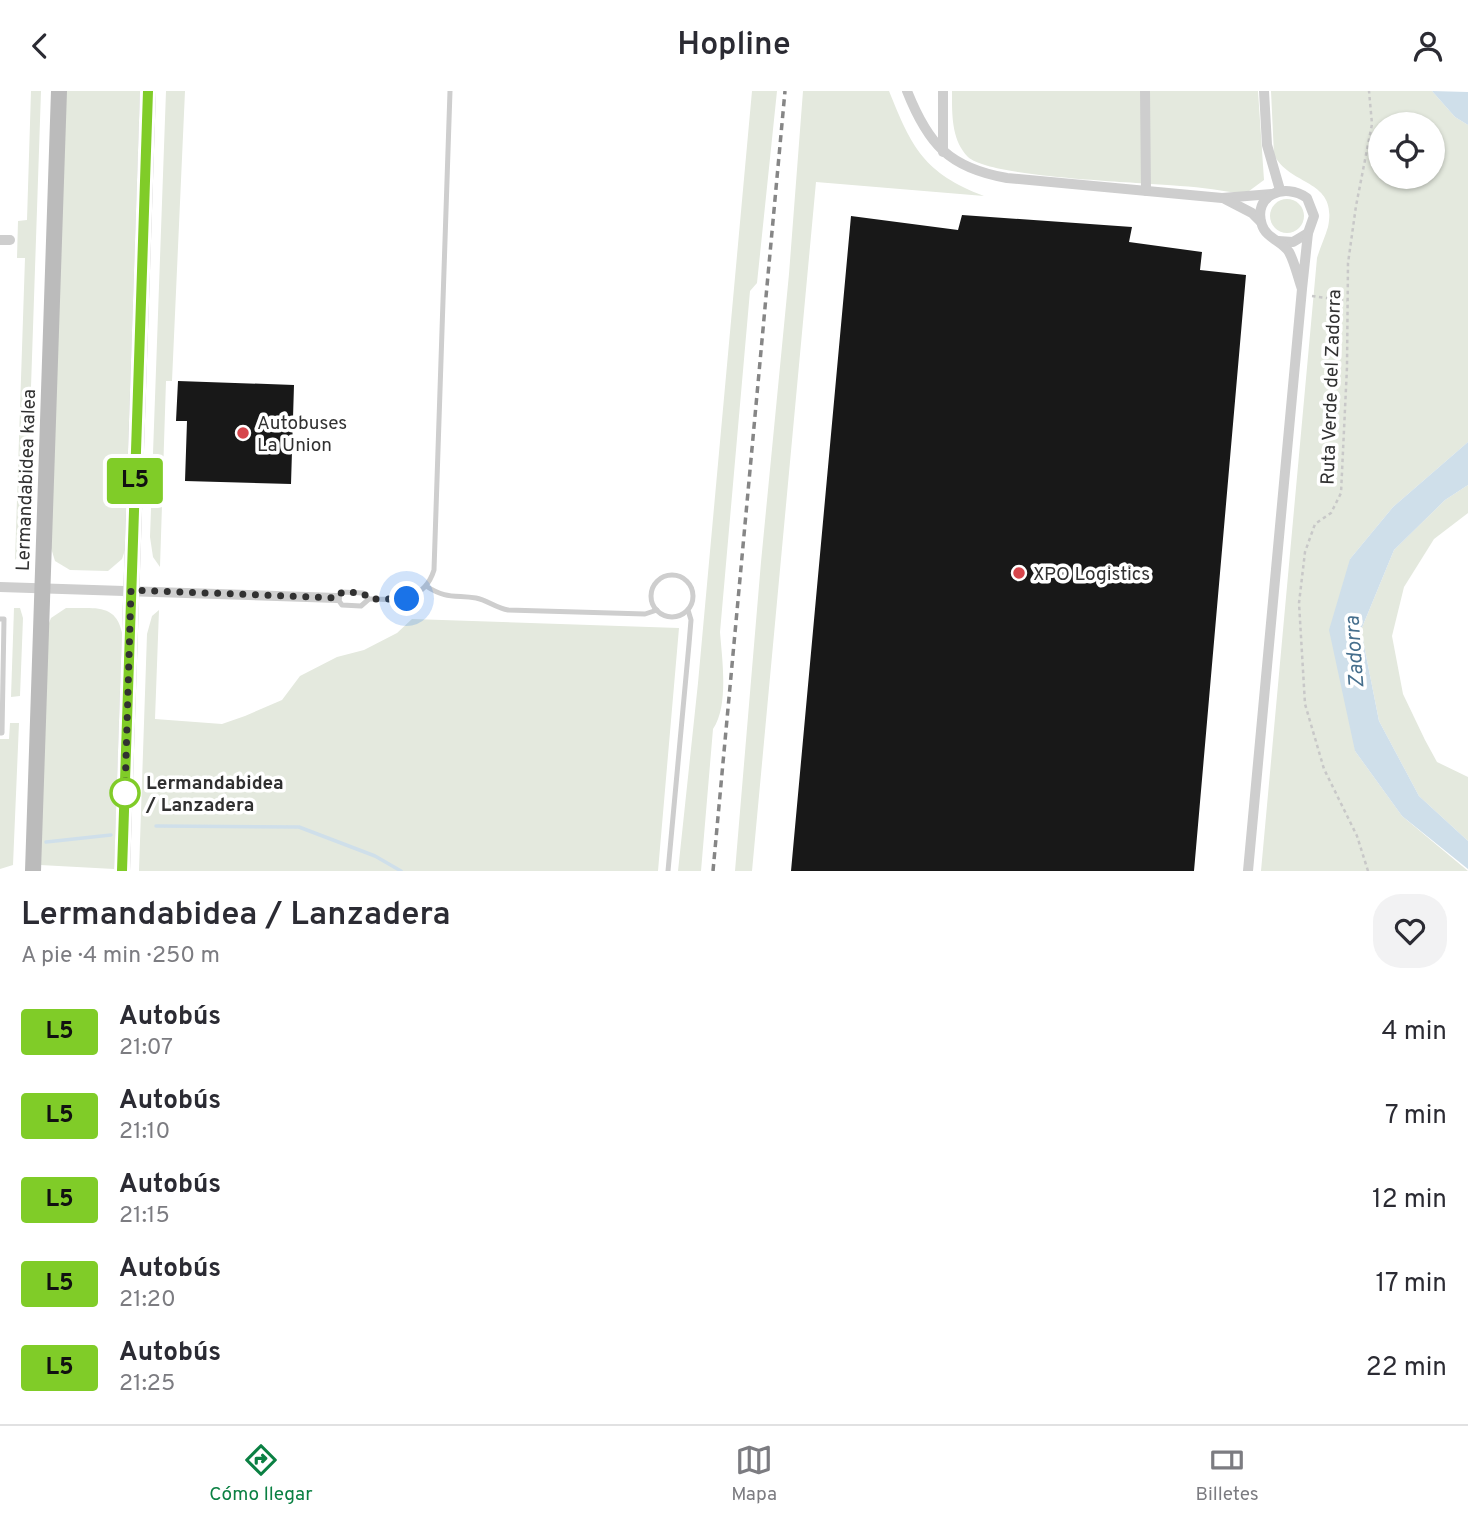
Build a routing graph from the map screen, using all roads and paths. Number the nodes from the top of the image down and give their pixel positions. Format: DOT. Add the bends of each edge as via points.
graph roads {
  1 [pos="59,91"];
  2 [pos="148,91"];
  3 [pos="450,91"];
  4 [pos="907,91"];
  5 [pos="943,91"];
  6 [pos="1145,91"];
  7 [pos="1264,91"];
  8 [pos="1369,91"];
  9 [pos="943,152"];
  10 [pos="1146,191"];
  11 [pos="1276,192"];
  12 [pos="1222,198"];
  13 [pos="1261,222"];
  14 [pos="1308,233"];
  15 [pos="1277,241"];
  16 [pos="1306,293"];
  17 [pos="1347,301"];
  18 [pos="426,586"];
  19 [pos="0,587"];
  20 [pos="43,588"];
  21 [pos="131,590"];
  22 [pos="337,598"];
  23 [pos="369,599"];
  24 [pos="657,610"];
  25 [pos="688,610"];
  26 [pos="0,619"];
  27 [pos="0,733"];
  28 [pos="33,871"];
  29 [pos="122,871"];
  30 [pos="668,871"];
  31 [pos="1248,871"];
  32 [pos="1368,871"];
  1 -- 20 [label="street, Lermandabidea kalea"];
  2 -- 21 [label="street"];
  3 -- 18 [label="lane" via="435,560"];
  4 -- 9 [label="street" via="926,133"];
  5 -- 9 [label="street"];
  6 -- 10 [label="street"];
  7 -- 11 [label="street"];
  8 -- 17 [label="path, Ruta Verde del Zadorra" via="1372,124 1356,206"];
  9 -- 10 [label="street" via="985,174"];
  10 -- 12 [label="street"];
  11 -- 12 [label="street"];
  11 -- 13 [label="street" via="1262,207"];
  11 -- 14 [label="street" via="1290,189 1307,198 1314,216"];
  12 -- 13 [label="street"];
  13 -- 15 [label="street"];
  14 -- 15 [label="street" via="1293,242"];
  14 -- 16 [label="street"];
  15 -- 16 [label="street" via="1289,251"];
  16 -- 17 [label="path"];
  16 -- 31 [label="street"];
  17 -- 32 [label="path, Ruta Verde del Zadorra" via="1341,493 1331,513 1315,524 1305,552 1299,603 1305,704 1324,769 1357,836"];
  18 -- 23 [label="lane" via="407,599"];
  18 -- 24 [label="lane" via="447,597 478,598 508,610 645,614"];
  19 -- 20 [label="street"];
  20 -- 21 [label="street"];
  20 -- 28 [label="street, Lermandabidea kalea"];
  21 -- 22 [label="street"];
  21 -- 29 [label="street"];
  22 -- 23 [label="lane" via="342,592 355,592"];
  22 -- 23 [label="lane" via="342,605 361,606"];
  24 -- 25 [label="lane" via="673,617"];
  24 -- 25 [label="lane" via="652,603 654,585 667,575 676,575 685,578 693,593"];
  25 -- 30 [label="lane" via="691,620"];
  26 -- 27 [label="lane" via="4,619"];
}
